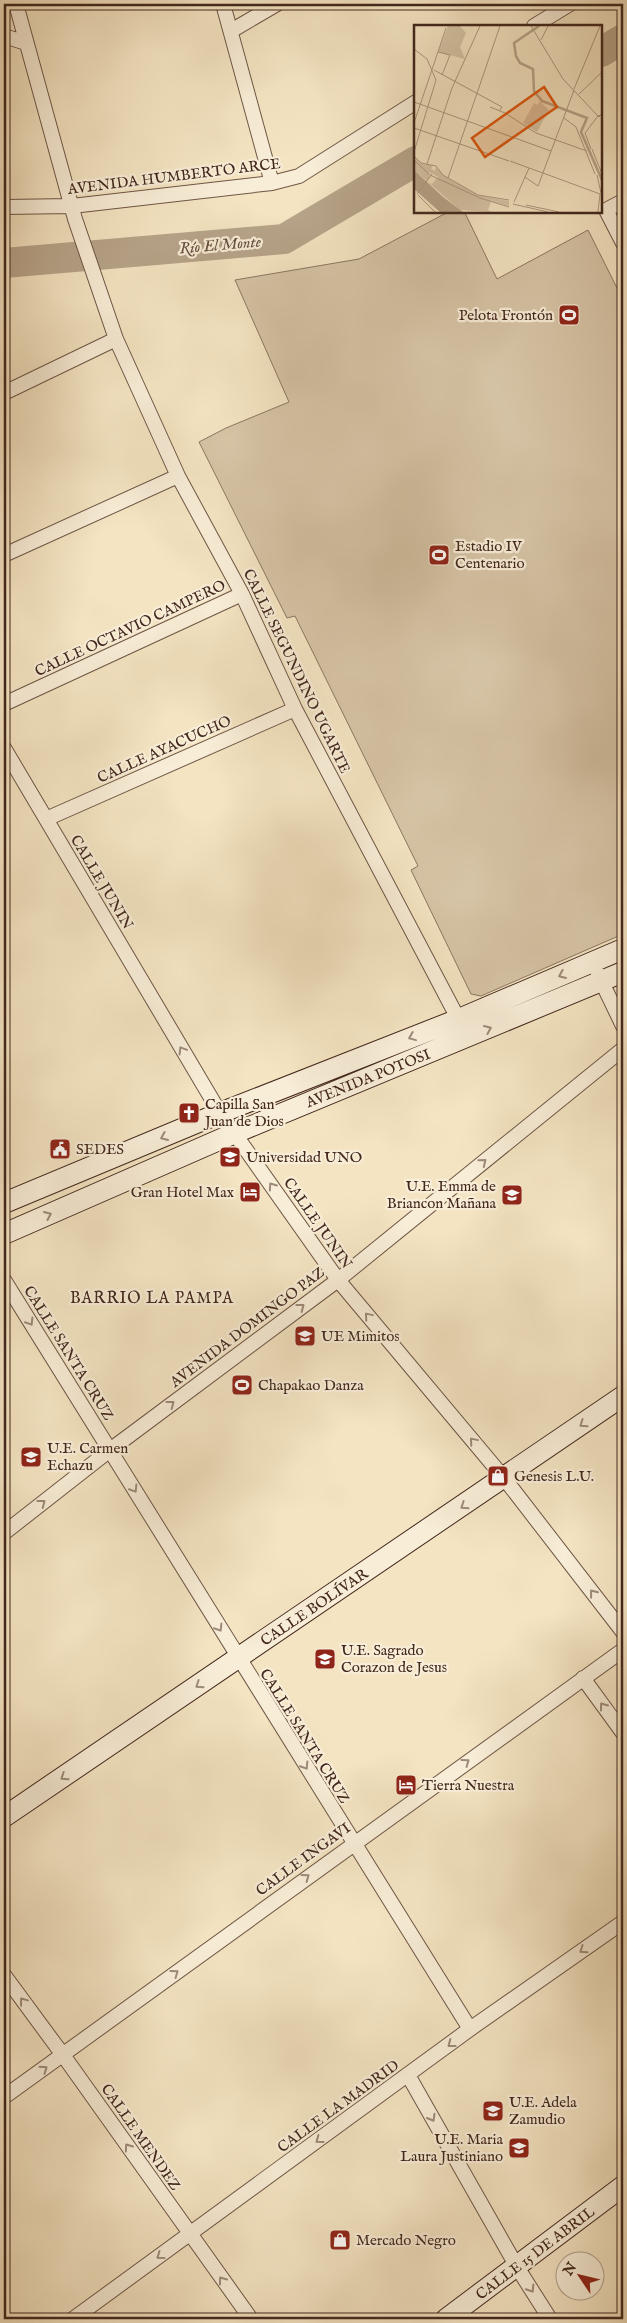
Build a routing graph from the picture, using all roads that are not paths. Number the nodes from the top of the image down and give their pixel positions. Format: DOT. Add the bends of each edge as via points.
graph roads {
  1 [pos="16,4"];
  2 [pos="223,4"];
  3 [pos="276,4"];
  4 [pos="570,4"];
  5 [pos="536,25"];
  6 [pos="231,32"];
  7 [pos="4,36"];
  8 [pos="26,43"];
  9 [pos="414,103"];
  10 [pos="272,183"];
  11 [pos="623,201"];
  12 [pos="4,207"];
  13 [pos="73,212"];
  14 [pos="623,243"];
  15 [pos="116,339"];
  16 [pos="4,393"];
  17 [pos="178,476"];
  18 [pos="4,555"];
  19 [pos="242,594"];
  20 [pos="4,704"];
  21 [pos="295,709"];
  22 [pos="4,748"];
  23 [pos="46,819"];
  24 [pos="623,949"];
  25 [pos="594,961"];
  26 [pos="623,972"];
  27 [pos="601,981"];
  28 [pos="458,1019"];
  29 [pos="623,1026"];
  30 [pos="467,1038"];
  31 [pos="623,1049"];
  32 [pos="220,1114"];
  33 [pos="235,1133"];
  34 [pos="4,1203"];
  35 [pos="4,1234"];
  36 [pos="4,1280"];
  37 [pos="338,1280"];
  38 [pos="623,1396"];
  39 [pos="110,1450"];
  40 [pos="504,1478"];
  41 [pos="4,1533"];
  42 [pos="623,1632"];
  43 [pos="623,1650"];
  44 [pos="238,1659"];
  45 [pos="583,1678"];
  46 [pos="623,1734"];
  47 [pos="4,1817"];
  48 [pos="353,1843"];
  49 [pos="623,1922"];
  50 [pos="4,1975"];
  51 [pos="470,2029"];
  52 [pos="63,2055"];
  53 [pos="408,2075"];
  54 [pos="4,2097"];
  55 [pos="623,2186"];
  56 [pos="189,2234"];
  57 [pos="517,2267"];
  58 [pos="73,2319"];
  59 [pos="251,2319"];
  60 [pos="446,2319"];
  61 [pos="550,2319"];
  1 -- 8 [label="street, CALLE SEGUNDINO UGARTE"];
  2 -- 6 [label="street"];
  3 -- 6 [label="street"];
  4 -- 5 [label="street"];
  6 -- 10 [label="street"];
  7 -- 8 [label="street"];
  8 -- 13 [label="street, CALLE SEGUNDINO UGARTE"];
  9 -- 10 [label="street, AVENIDA HUMBERTO ARCE" via="299,176"];
  10 -- 13 [label="street, AVENIDA HUMBERTO ARCE"];
  11 -- 14 [label="street" via="606,210"];
  12 -- 13 [label="street, AVENIDA HUMBERTO ARCE"];
  13 -- 15 [label="street, CALLE SEGUNDINO UGARTE"];
  15 -- 16 [label="street"];
  15 -- 17 [label="street, CALLE SEGUNDINO UGARTE"];
  17 -- 18 [label="street"];
  17 -- 19 [label="street, CALLE SEGUNDINO UGARTE"];
  19 -- 20 [label="street, CALLE OCTAVIO CAMPERO"];
  19 -- 21 [label="street, CALLE SEGUNDINO UGARTE"];
  21 -- 23 [label="street, CALLE AYACUCHO"];
  21 -- 28 [label="street, CALLE SEGUNDINO UGARTE"];
  22 -- 23 [label="street, CALLE JUNIN"];
  32 -- 23 [label="street, CALLE JUNIN, one-way"];
  24 -- 25 [label="street, AVENIDA POTOSI"];
  25 -- 27 [label="street"];
  25 -- 28 [label="street, AVENIDA POTOSI, one-way"];
  26 -- 27 [label="street, AVENIDA POTOSI"];
  27 -- 29 [label="street"];
  30 -- 27 [label="street, AVENIDA POTOSI, one-way"];
  28 -- 30 [label="street, CALLE SEGUNDINO UGARTE"];
  28 -- 32 [label="street, AVENIDA POTOSI, one-way"];
  30 -- 33 [label="street, AVENIDA POTOSI"];
  37 -- 31 [label="street, AVENIDA DOMINGO PAZ, one-way"];
  32 -- 33 [label="street, CALLE JUNIN"];
  32 -- 34 [label="street, AVENIDA POTOSI, one-way"];
  35 -- 33 [label="street, AVENIDA POTOSI, one-way"];
  37 -- 33 [label="street, CALLE JUNIN, one-way"];
  36 -- 39 [label="street, CALLE SANTA CRUZ, one-way"];
  39 -- 37 [label="street, AVENIDA DOMINGO PAZ, one-way"];
  40 -- 37 [label="street, CALLE JUNIN, one-way"];
  38 -- 40 [label="street, CALLE BOLÍVAR, one-way"];
  41 -- 39 [label="street, AVENIDA DOMINGO PAZ, one-way"];
  39 -- 44 [label="street, CALLE SANTA CRUZ, one-way"];
  42 -- 40 [label="street, CALLE JUNIN, one-way"];
  40 -- 44 [label="street, CALLE BOLÍVAR, one-way"];
  43 -- 45 [label="street, CALLE INGAVI"];
  44 -- 47 [label="street, CALLE BOLÍVAR, one-way"];
  44 -- 48 [label="street, CALLE SANTA CRUZ, one-way"];
  46 -- 45 [label="street, one-way"];
  48 -- 45 [label="street, CALLE INGAVI, one-way"];
  48 -- 51 [label="street, CALLE SANTA CRUZ"];
  52 -- 48 [label="street, CALLE INGAVI, one-way"];
  49 -- 51 [label="street, CALLE LA MADRID, one-way"];
  52 -- 50 [label="street, CALLE MENDEZ, one-way"];
  51 -- 53 [label="street, CALLE LA MADRID, one-way"];
  54 -- 52 [label="street, CALLE INGAVI, one-way"];
  56 -- 52 [label="street, CALLE MENDEZ, one-way"];
  53 -- 56 [label="street, CALLE LA MADRID, one-way"];
  53 -- 57 [label="street, one-way"];
  55 -- 57 [label="street, CALLE 15 DE ABRIL"];
  56 -- 58 [label="street, CALLE LA MADRID, one-way"];
  59 -- 56 [label="street, CALLE MENDEZ, one-way"];
  57 -- 60 [label="street, CALLE 15 DE ABRIL"];
  57 -- 61 [label="street, one-way"];
}
